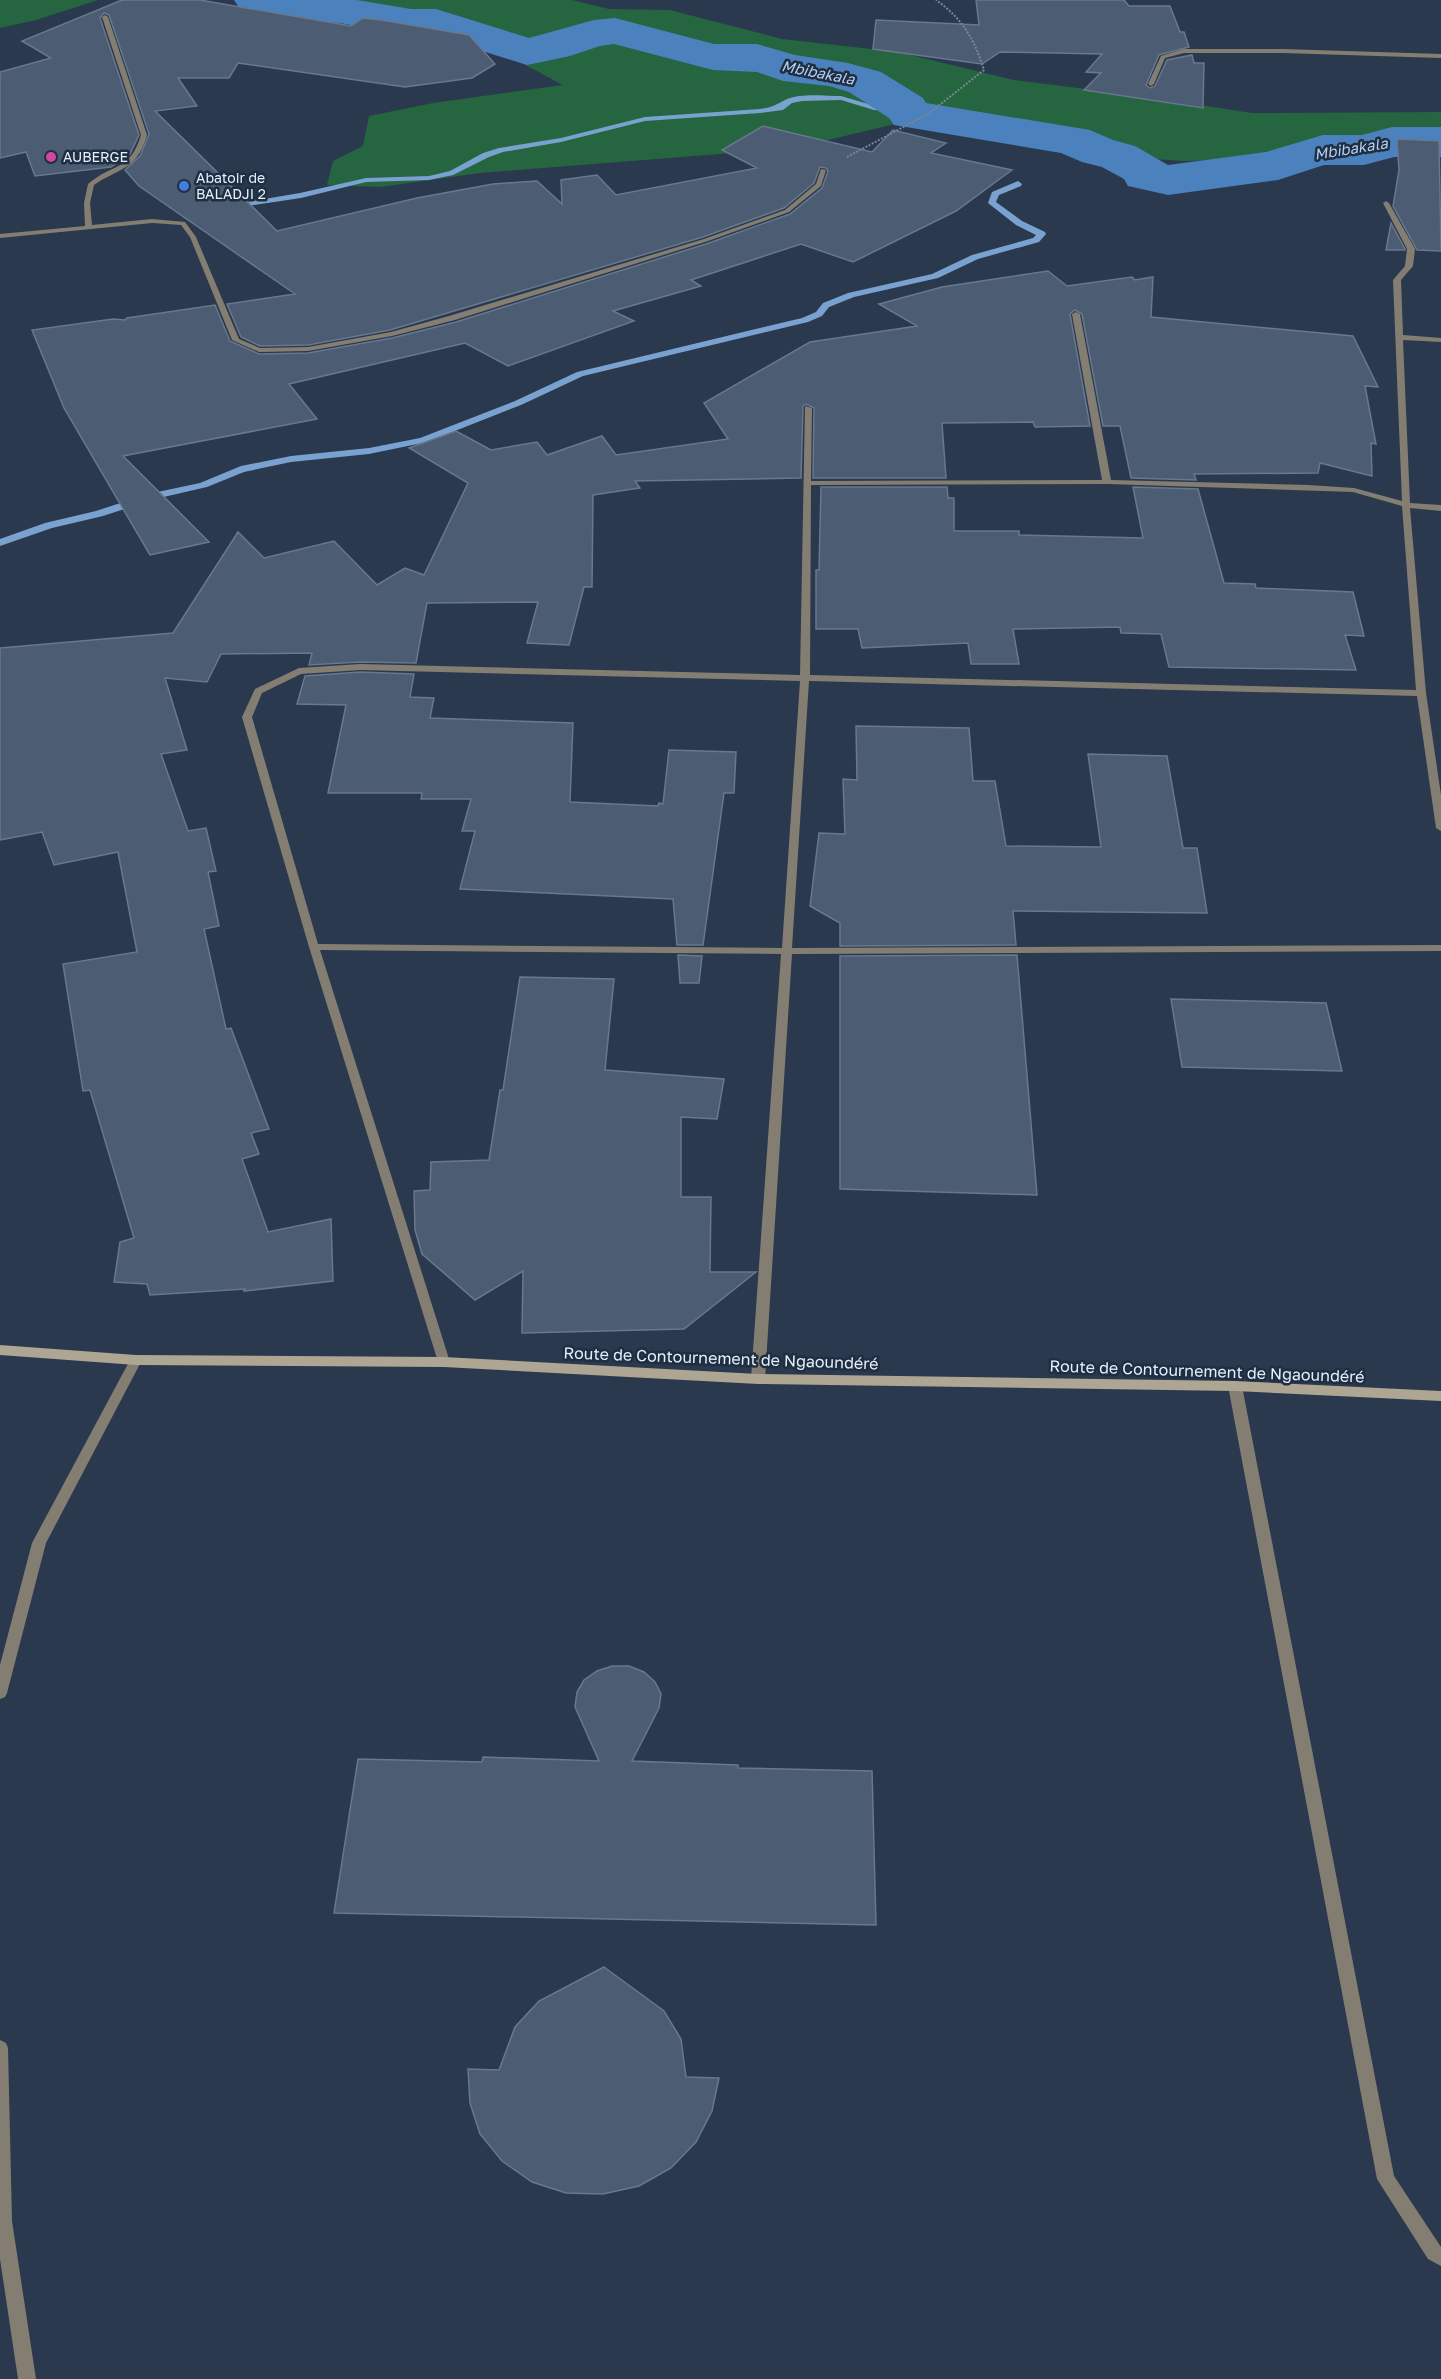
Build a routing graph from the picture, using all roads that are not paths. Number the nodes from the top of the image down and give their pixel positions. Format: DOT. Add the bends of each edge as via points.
graph roads {
  1 [pos="105,17"];
  2 [pos="1441,56"];
  3 [pos="1151,84"];
  4 [pos="823,170"];
  5 [pos="1386,203"];
  6 [pos="89,228"];
  7 [pos="0,237"];
  8 [pos="1076,314"];
  9 [pos="1398,337"];
  10 [pos="1441,340"];
  11 [pos="808,408"];
  12 [pos="1107,482"];
  13 [pos="807,483"];
  14 [pos="1406,505"];
  15 [pos="1441,508"];
  16 [pos="805,677"];
  17 [pos="1421,693"];
  18 [pos="1428,744"];
  19 [pos="1441,746"];
  20 [pos="1441,828"];
  21 [pos="314,947"];
  22 [pos="1441,948"];
  23 [pos="787,951"];
  24 [pos="0,1350"];
  25 [pos="136,1360"];
  26 [pos="444,1362"];
  27 [pos="758,1378"];
  28 [pos="1235,1386"];
  29 [pos="1441,1396"];
  30 [pos="0,1693"];
  31 [pos="0,2048"];
  32 [pos="1441,2257"];
  33 [pos="27,2379"];
  1 -- 6 [label="street" via="144,135 132,162 91,184 87,203"];
  2 -- 3 [label="street" via="1184,51 1163,57"];
  4 -- 6 [label="street" via="819,185 787,211 706,240 452,318 392,334 308,349 259,350 237,340 193,237 183,223 152,221"];
  5 -- 9 [label="street" via="1411,249 1409,266 1396,280"];
  6 -- 7 [label="street"];
  8 -- 12 [label="street"];
  9 -- 10 [label="street"];
  9 -- 14 [label="street"];
  11 -- 13 [label="street"];
  12 -- 13 [label="street"];
  12 -- 14 [label="street" via="1354,490"];
  13 -- 16 [label="street"];
  14 -- 15 [label="street"];
  14 -- 17 [label="street"];
  16 -- 17 [label="street"];
  16 -- 21 [label="street" via="360,667 299,671 258,691 247,717"];
  16 -- 23 [label="street"];
  17 -- 18 [label="street"];
  18 -- 19 [label="street"];
  18 -- 20 [label="street"];
  21 -- 23 [label="street"];
  21 -- 26 [label="street"];
  22 -- 23 [label="street"];
  23 -- 27 [label="street"];
  24 -- 25 [label="street, Route de Contournement de Ngaoundéré"];
  25 -- 26 [label="street, Route de Contournement de Ngaoundéré"];
  25 -- 30 [label="street" via="39,1543"];
  26 -- 27 [label="street, Route de Contournement de Ngaoundéré"];
  27 -- 28 [label="street, Route de Contournement de Ngaoundéré"];
  28 -- 29 [label="street, Route de Contournement de Ngaoundéré"];
  28 -- 32 [label="street" via="1386,2180 1434,2253"];
  31 -- 33 [label="street" via="3,2221"];
}
